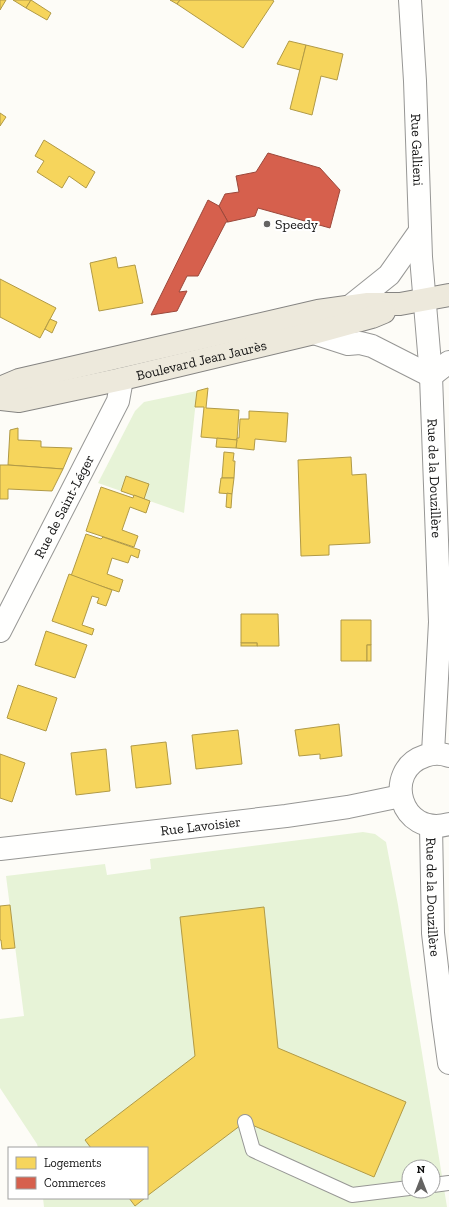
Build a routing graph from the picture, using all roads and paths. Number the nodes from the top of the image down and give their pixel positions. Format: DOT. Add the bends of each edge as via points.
graph roads {
  1 [pos="410,0"];
  2 [pos="420,231"];
  3 [pos="449,295"];
  4 [pos="425,300"];
  5 [pos="400,304"];
  6 [pos="349,307"];
  7 [pos="314,333"];
  8 [pos="449,362"];
  9 [pos="431,376"];
  10 [pos="122,379"];
  11 [pos="0,388"];
  12 [pos="0,399"];
  13 [pos="0,631"];
  14 [pos="441,755"];
  15 [pos="401,796"];
  16 [pos="440,825"];
  17 [pos="0,849"];
  18 [pos="446,1019"];
  19 [pos="449,1063"];
  20 [pos="245,1122"];
  21 [pos="401,1189"];
  1 -- 2 [label="street, Rue Gallieni"];
  2 -- 4 [label="street, Rue Gallieni"];
  2 -- 6 [label="street" via="389,275"];
  3 -- 4 [label="main road, Boulevard Jean Jaurès"];
  4 -- 5 [label="main road, Boulevard Jean Jaurès"];
  4 -- 9 [label="street, Rue de la Douzillère"];
  5 -- 6 [label="main road, Boulevard Jean Jaurès"];
  5 -- 7 [label="main road, Boulevard Jean Jaurès" via="372,317"];
  6 -- 11 [label="main road, Boulevard Jean Jaurès" via="318,311 26,378"];
  7 -- 9 [label="street" via="348,344 372,346"];
  7 -- 10 [label="main road, Boulevard Jean Jaurès"];
  8 -- 9 [label="street"];
  9 -- 14 [label="street, Rue de la Douzillère" via="440,622"];
  10 -- 12 [label="main road, Boulevard Jean Jaurès" via="19,401"];
  10 -- 13 [label="street, Rue de Saint-Léger" via="118,401"];
  14 -- 15 [label="street" via="422,757 412,763 401,784"];
  15 -- 16 [label="street" via="404,806 416,819"];
  15 -- 17 [label="street, Rue Lavoisier" via="286,816"];
  16 -- 18 [label="street, Rue de la Douzillère" via="433,933"];
  18 -- 19 [label="street, Rue de la Douzillère"];
  20 -- 21 [label="lane" via="253,1150 352,1195"];
}
